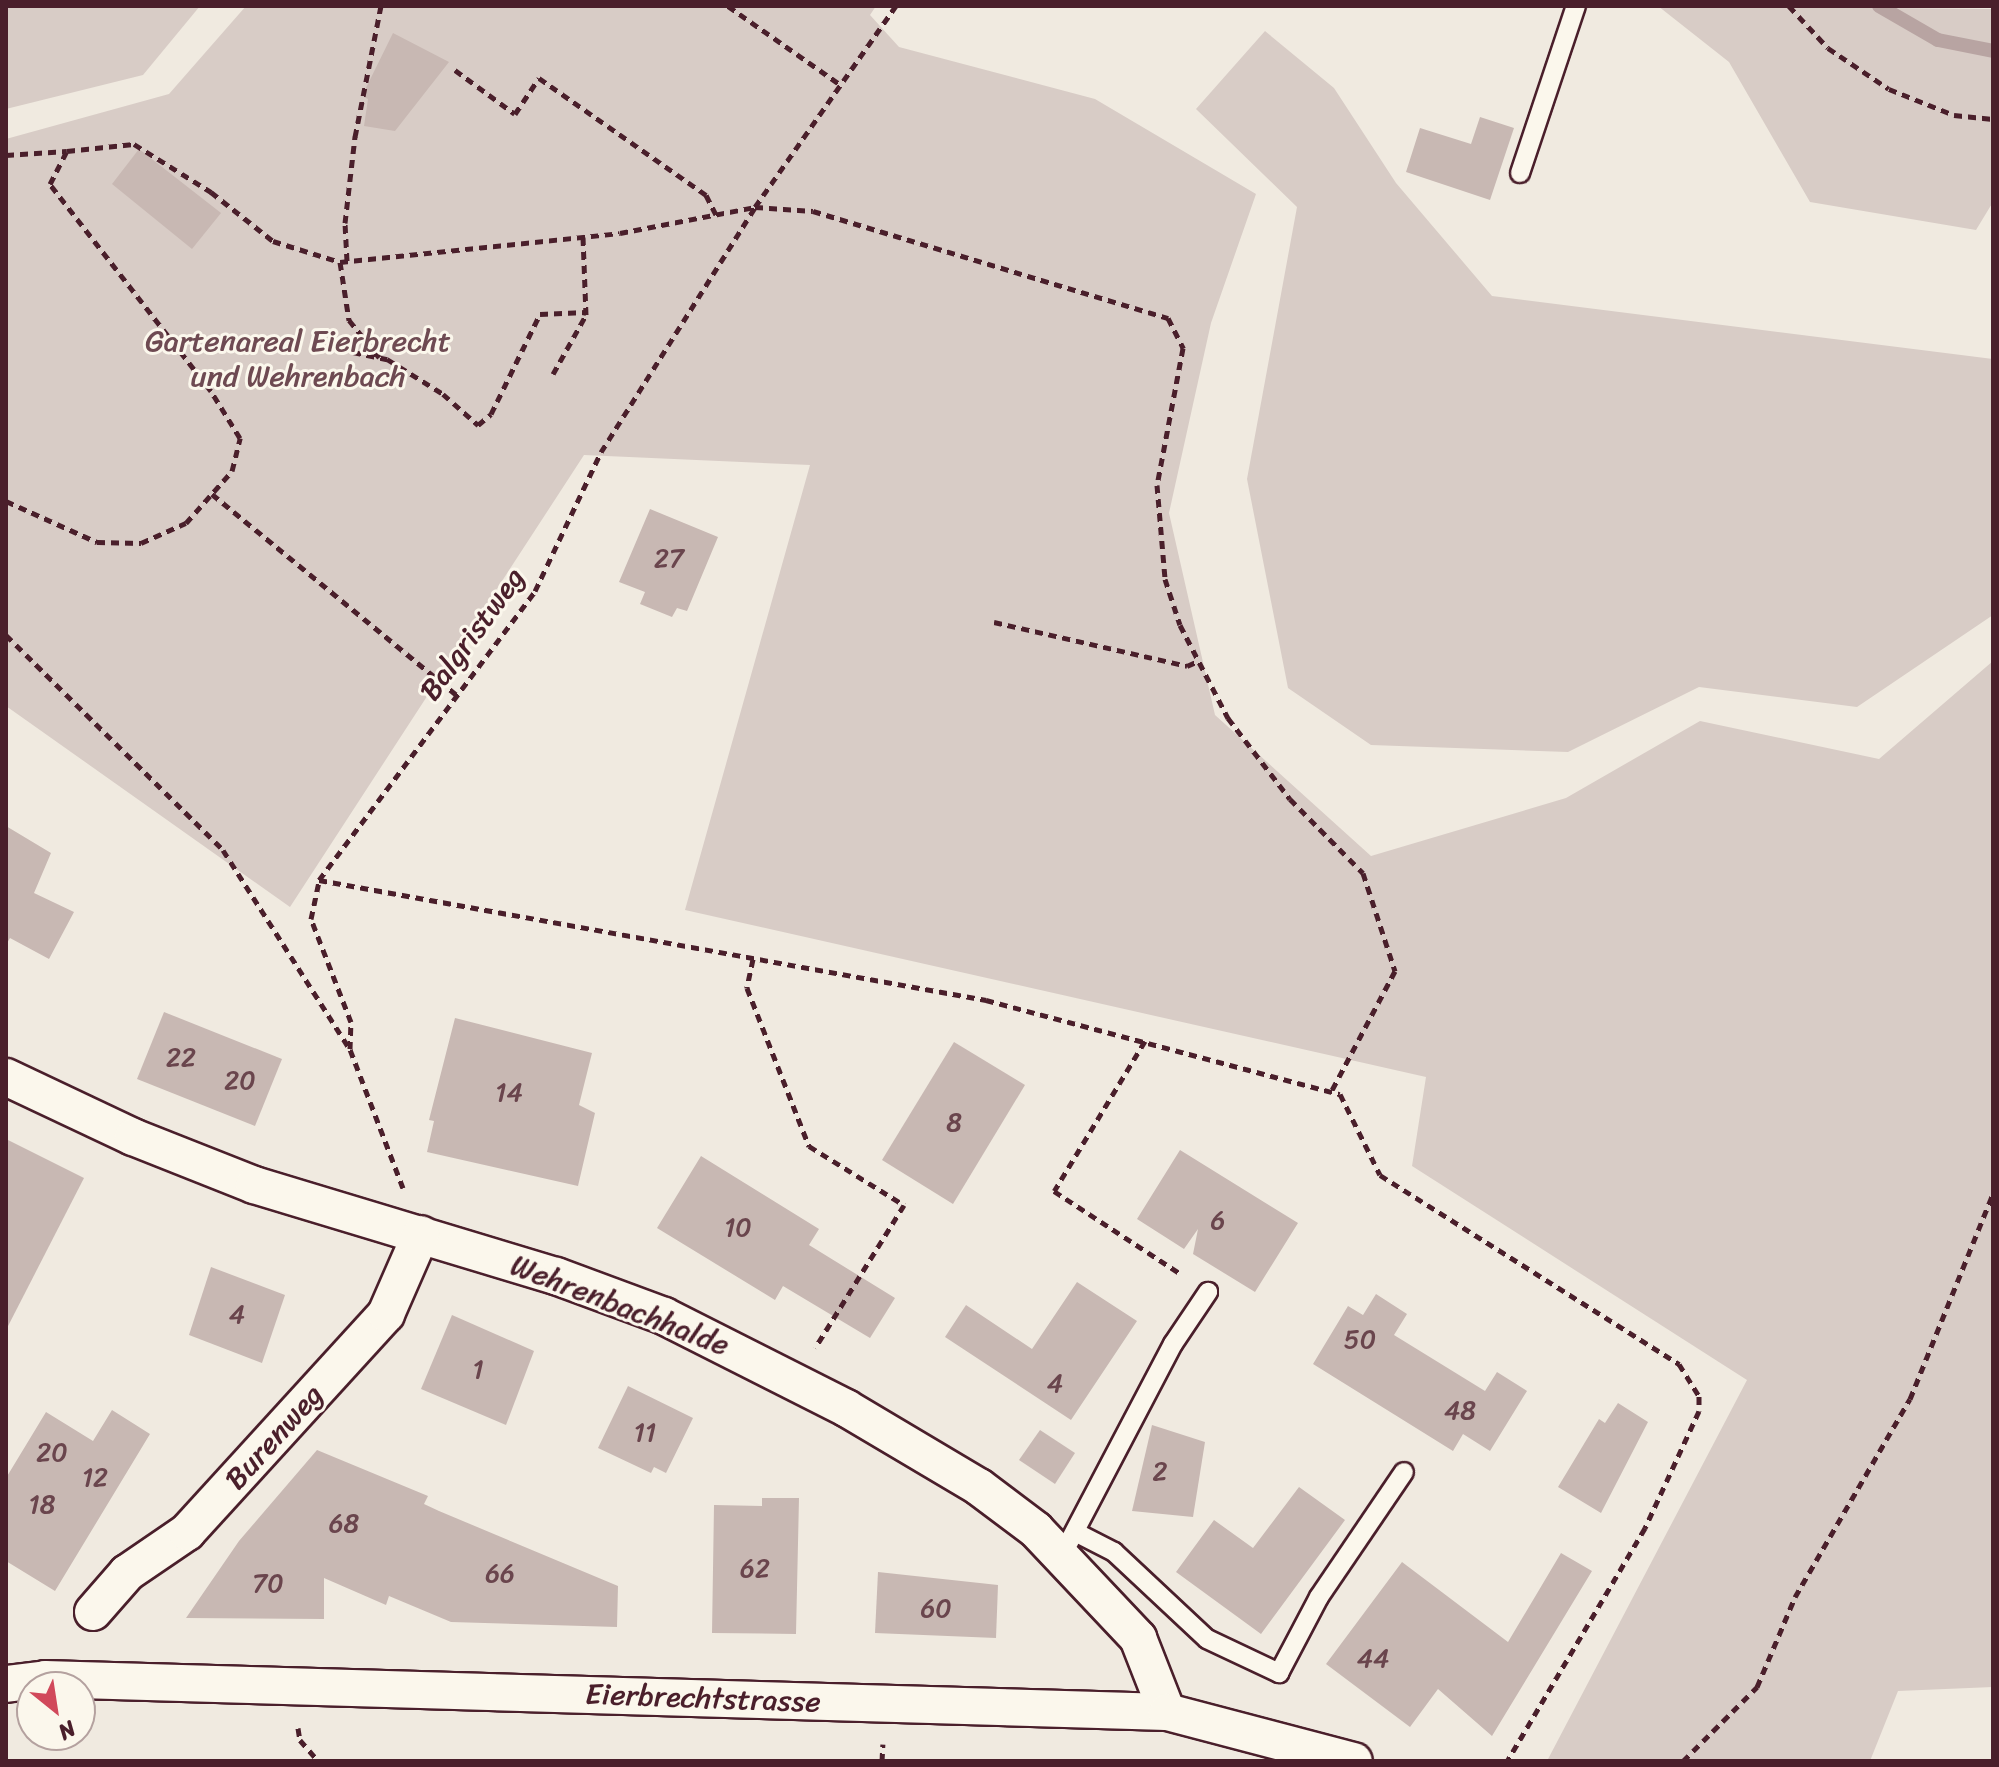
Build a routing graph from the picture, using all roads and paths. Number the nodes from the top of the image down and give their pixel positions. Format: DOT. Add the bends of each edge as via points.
graph roads {
  1 [pos="381,6"];
  2 [pos="728,6"];
  3 [pos="896,6"];
  4 [pos="1576,6"];
  5 [pos="1789,6"];
  6 [pos="455,70"];
  7 [pos="841,85"];
  8 [pos="1993,119"];
  9 [pos="67,151"];
  10 [pos="6,155"];
  11 [pos="1520,173"];
  12 [pos="755,207"];
  13 [pos="716,215"];
  14 [pos="583,237"];
  15 [pos="344,261"];
  16 [pos="586,312"];
  17 [pos="353,352"];
  18 [pos="380,357"];
  19 [pos="553,374"];
  20 [pos="212,494"];
  21 [pos="6,501"];
  22 [pos="994,622"];
  23 [pos="6,635"];
  24 [pos="1198,661"];
  25 [pos="457,695"];
  26 [pos="319,880"];
  27 [pos="753,959"];
  28 [pos="1145,1041"];
  29 [pos="350,1049"];
  30 [pos="6,1077"];
  31 [pos="1331,1092"];
  32 [pos="1993,1194"];
  33 [pos="421,1234"];
  34 [pos="1208,1292"];
  35 [pos="794,1381"];
  36 [pos="1404,1472"];
  37 [pos="1068,1544"];
  38 [pos="93,1612"];
  39 [pos="6,1684"];
  40 [pos="1167,1712"];
  41 [pos="1354,1761"];
  42 [pos="1507,1761"];
  43 [pos="1683,1761"];
  1 -- 15 [label="path" via="355,137"];
  2 -- 7 [label="path"];
  3 -- 7 [label="path, Balgristweg"];
  4 -- 11 [label="lane"];
  5 -- 8 [label="path" via="1828,48 1889,89 1954,115"];
  6 -- 13 [label="path" via="515,114 539,78 706,195"];
  7 -- 12 [label="path, Balgristweg"];
  9 -- 10 [label="path"];
  9 -- 15 [label="path" via="134,144 211,192 273,241"];
  9 -- 20 [label="path" via="50,184 211,391 240,438 232,471"];
  12 -- 13 [label="path"];
  12 -- 24 [label="path" via="813,211 1168,318 1183,348 1157,485 1165,579"];
  12 -- 25 [label="path, Balgristweg" via="601,452 535,591"];
  13 -- 14 [label="path"];
  14 -- 15 [label="path"];
  14 -- 16 [label="path"];
  15 -- 18 [label="path" via="349,320"];
  16 -- 18 [label="path" via="540,314 491,414 478,425 443,394"];
  16 -- 19 [label="path"];
  17 -- 18 [label="path"];
  20 -- 21 [label="path" via="186,523 141,543 97,542"];
  20 -- 25 [label="path"];
  22 -- 24 [label="path" via="1187,666"];
  23 -- 29 [label="path" via="223,850"];
  24 -- 31 [label="path" via="1228,718 1290,799 1363,873 1378,914 1395,971"];
  25 -- 26 [label="path, Balgristweg"];
  26 -- 27 [label="path"];
  26 -- 29 [label="path, Balgristweg" via="311,919 351,1022"];
  27 -- 28 [label="path" via="986,1000"];
  27 -- 35 [label="path" via="747,988 809,1146 904,1205"];
  28 -- 31 [label="path"];
  28 -- 34 [label="path" via="1054,1191"];
  29 -- 33 [label="path, Balgristweg"];
  30 -- 33 [label="street, Wehrenbachhalde" via="133,1137 254,1185"];
  31 -- 42 [label="path" via="1340,1094 1380,1175 1679,1364 1699,1396 1699,1411 1645,1528"];
  32 -- 43 [label="path" via="1910,1399 1795,1597 1757,1687"];
  33 -- 35 [label="street, Wehrenbachhalde" via="664,1316"];
  33 -- 38 [label="street, Burenweg" via="386,1314 187,1532 127,1573"];
  34 -- 37 [label="lane" via="1173,1344"];
  35 -- 37 [label="street, Wehrenbachhalde"];
  36 -- 37 [label="lane" via="1319,1597 1279,1673 1207,1639 1114,1552"];
  37 -- 40 [label="street, Wehrenbachhalde" via="1138,1638"];
  39 -- 40 [label="street, Eierbrechtstrasse" via="45,1679"];
  40 -- 41 [label="street, Eierbrechtstrasse"];
}
